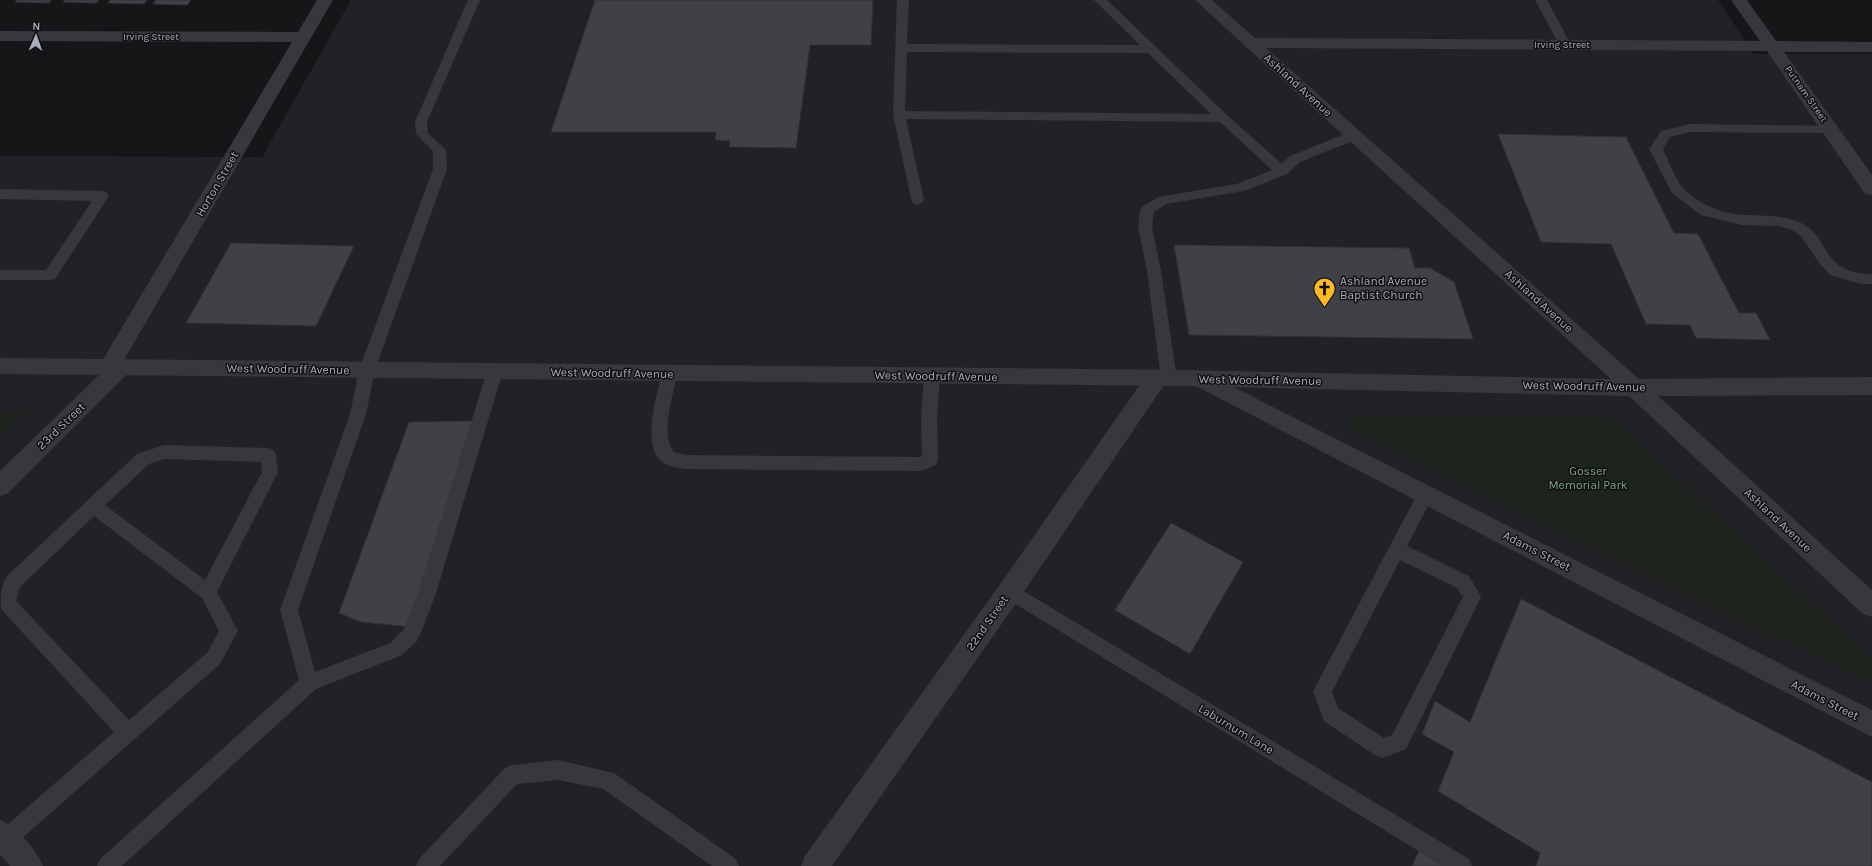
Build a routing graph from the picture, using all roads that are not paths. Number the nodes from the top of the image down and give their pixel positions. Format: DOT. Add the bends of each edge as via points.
graph roads {
  1 [pos="324,0"];
  2 [pos="474,0"];
  3 [pos="904,0"];
  4 [pos="1100,0"];
  5 [pos="1203,0"];
  6 [pos="1541,0"];
  7 [pos="1739,0"];
  8 [pos="0,36"];
  9 [pos="302,37"];
  10 [pos="1251,43"];
  11 [pos="1565,45"];
  12 [pos="1772,46"];
  13 [pos="1872,47"];
  14 [pos="901,48"];
  15 [pos="1151,49"];
  16 [pos="899,115"];
  17 [pos="1224,118"];
  18 [pos="1830,129"];
  19 [pos="1354,135"];
  20 [pos="1282,171"];
  21 [pos="1872,189"];
  22 [pos="0,194"];
  23 [pos="918,200"];
  24 [pos="0,275"];
  25 [pos="1872,279"];
  26 [pos="0,366"];
  27 [pos="115,367"];
  28 [pos="367,370"];
  29 [pos="495,371"];
  30 [pos="670,373"];
  31 [pos="932,376"];
  32 [pos="1162,379"];
  33 [pos="1202,379"];
  34 [pos="1872,386"];
  35 [pos="1634,388"];
  36 [pos="0,486"];
  37 [pos="1426,494"];
  38 [pos="93,506"];
  39 [pos="1396,549"];
  40 [pos="1010,591"];
  41 [pos="208,592"];
  42 [pos="1872,606"];
  43 [pos="309,683"];
  44 [pos="1872,724"];
  45 [pos="128,733"];
  46 [pos="3,837"];
  47 [pos="29,866"];
  48 [pos="107,866"];
  49 [pos="426,866"];
  50 [pos="729,866"];
  51 [pos="815,866"];
  52 [pos="1462,866"];
  1 -- 9 [label="street, Horton Street"];
  2 -- 28 [label="lane" via="421,122 422,134 439,150 440,168"];
  3 -- 14 [label="lane"];
  4 -- 15 [label="lane"];
  5 -- 10 [label="street, Ashland Avenue"];
  6 -- 11 [label="lane"];
  7 -- 12 [label="street, Putnam Street"];
  8 -- 9 [label="street, Irving Street"];
  9 -- 27 [label="street, Horton Street"];
  10 -- 11 [label="street, Irving Street"];
  10 -- 19 [label="street, Ashland Avenue"];
  11 -- 12 [label="street, Irving Street"];
  12 -- 13 [label="street, Irving Street"];
  12 -- 18 [label="street, Putnam Street"];
  14 -- 15 [label="lane"];
  14 -- 16 [label="lane"];
  15 -- 17 [label="lane"];
  16 -- 17 [label="lane"];
  16 -- 23 [label="lane"];
  17 -- 20 [label="lane"];
  18 -- 21 [label="street, Putnam Street"];
  18 -- 25 [label="lane" via="1690,128 1666,134 1656,148 1677,190 1706,212 1742,220 1780,221 1794,225 1804,231 1835,271 1861,279"];
  19 -- 20 [label="lane" via="1295,159"];
  19 -- 35 [label="street, Ashland Avenue"];
  20 -- 32 [label="lane" via="1239,188 1163,200 1147,210 1145,227 1154,271"];
  22 -- 24 [label="lane" via="102,196 50,275"];
  26 -- 27 [label="street, West Woodruff Avenue"];
  27 -- 28 [label="street, West Woodruff Avenue"];
  27 -- 36 [label="street, 23rd Street"];
  28 -- 29 [label="street, West Woodruff Avenue"];
  28 -- 43 [label="lane" via="358,414 289,610"];
  29 -- 30 [label="street, West Woodruff Avenue"];
  29 -- 43 [label="lane" via="427,593 411,635 396,649"];
  30 -- 31 [label="street, West Woodruff Avenue"];
  30 -- 31 [label="lane" via="661,415 661,448 668,457 686,462 921,464 930,460 929,417"];
  31 -- 32 [label="street, West Woodruff Avenue"];
  32 -- 33 [label="street, West Woodruff Avenue"];
  32 -- 40 [label="street, 22nd Street"];
  33 -- 35 [label="street, West Woodruff Avenue"];
  33 -- 37 [label="street, Adams Street"];
  34 -- 35 [label="street, West Woodruff Avenue"];
  35 -- 42 [label="street, Ashland Avenue"];
  37 -- 39 [label="lane"];
  37 -- 44 [label="street, Adams Street"];
  38 -- 41 [label="lane"];
  38 -- 41 [label="lane" via="143,458 164,452 268,455 270,472"];
  38 -- 45 [label="lane" via="12,584 7,603"];
  39 -- 39 [label="lane" via="1322,691 1331,714 1382,748 1399,742 1472,596 1463,582"];
  40 -- 51 [label="street, 22nd Street"];
  40 -- 52 [label="lane, Laburnum Lane"];
  41 -- 45 [label="lane" via="230,631 214,658"];
  43 -- 48 [label="lane"];
  45 -- 46 [label="lane"];
  46 -- 47 [label="street"];
  49 -- 50 [label="lane" via="512,775 558,770 607,780"];
}
